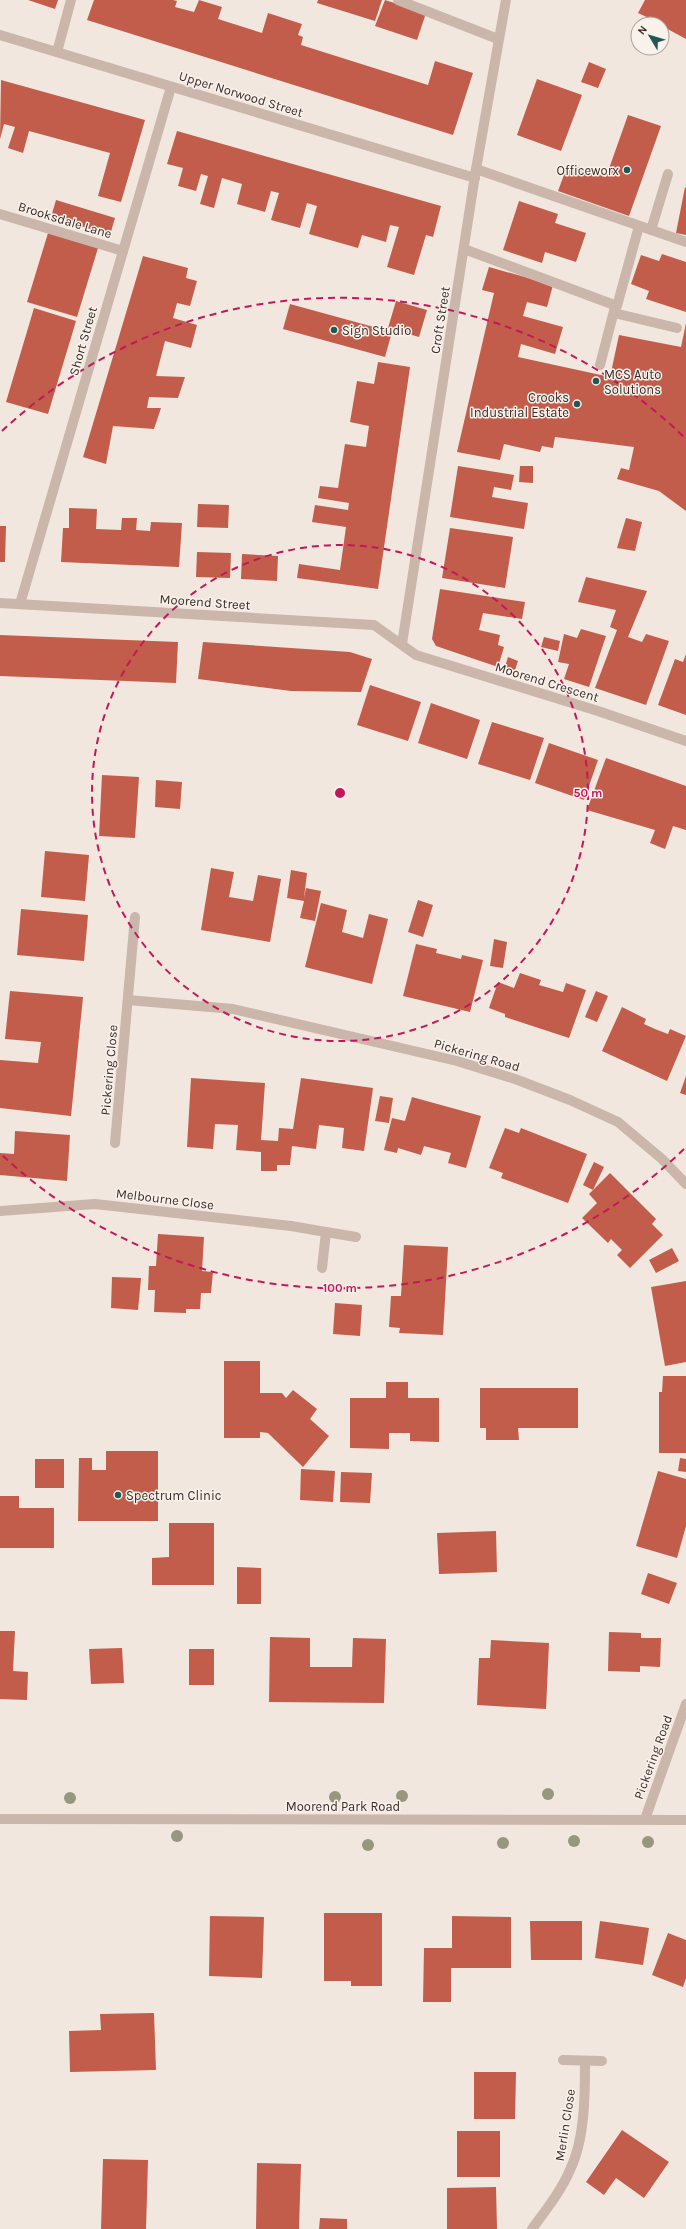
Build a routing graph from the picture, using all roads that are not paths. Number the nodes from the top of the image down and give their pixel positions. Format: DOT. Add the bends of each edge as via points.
graph roads {
  1 [pos="71,0"];
  2 [pos="398,0"];
  3 [pos="506,0"];
  4 [pos="0,35"];
  5 [pos="498,39"];
  6 [pos="57,52"];
  7 [pos="171,87"];
  8 [pos="475,174"];
  9 [pos="668,174"];
  10 [pos="0,214"];
  11 [pos="639,226"];
  12 [pos="651,230"];
  13 [pos="686,242"];
  14 [pos="464,249"];
  15 [pos="123,251"];
  16 [pos="615,309"];
  17 [pos="677,328"];
  18 [pos="600,365"];
  19 [pos="0,603"];
  20 [pos="20,604"];
  21 [pos="402,644"];
  22 [pos="686,741"];
  23 [pos="135,916"];
  24 [pos="128,1000"];
  25 [pos="115,1143"];
  26 [pos="686,1184"];
  27 [pos="0,1210"];
  28 [pos="326,1232"];
  29 [pos="356,1237"];
  30 [pos="322,1268"];
  31 [pos="686,1704"];
  32 [pos="0,1819"];
  33 [pos="645,1820"];
  34 [pos="686,1820"];
  35 [pos="563,2060"];
  36 [pos="602,2061"];
  37 [pos="585,2062"];
  38 [pos="532,2229"];
  1 -- 6 [label="street"];
  2 -- 5 [label="street"];
  3 -- 5 [label="street, Croft Street"];
  4 -- 6 [label="street, Upper Norwood Street"];
  5 -- 8 [label="street, Croft Street"];
  6 -- 7 [label="street, Upper Norwood Street"];
  7 -- 8 [label="street, Upper Norwood Street"];
  7 -- 15 [label="street, Short Street"];
  8 -- 11 [label="street, Upper Norwood Street"];
  8 -- 14 [label="street, Croft Street"];
  9 -- 12 [label="street"];
  10 -- 15 [label="street, Brooksdale Lane"];
  11 -- 12 [label="street, Upper Norwood Street"];
  11 -- 16 [label="street" via="618,306"];
  12 -- 13 [label="street, Upper Norwood Street"];
  14 -- 16 [label="street"];
  14 -- 21 [label="street, Croft Street"];
  15 -- 20 [label="street, Short Street"];
  16 -- 17 [label="street"];
  16 -- 18 [label="street"];
  19 -- 20 [label="street, Moorend Street"];
  20 -- 21 [label="street, Moorend Street" via="374,625"];
  21 -- 22 [label="street, Moorend Crescent" via="416,655"];
  23 -- 24 [label="street, Pickering Close"];
  24 -- 25 [label="street, Pickering Close"];
  24 -- 26 [label="street, Pickering Road" via="233,1010 457,1061 570,1100 618,1122"];
  27 -- 28 [label="street, Melbourne Close" via="95,1204"];
  28 -- 29 [label="street, Melbourne Close"];
  28 -- 30 [label="street"];
  31 -- 33 [label="street, Pickering Road"];
  32 -- 33 [label="street, Moorend Park Road"];
  33 -- 34 [label="street, Moorend Park Road"];
  35 -- 37 [label="street"];
  36 -- 37 [label="street"];
  37 -- 38 [label="street, Merlin Close" via="585,2102 575,2158 562,2185"];
}
